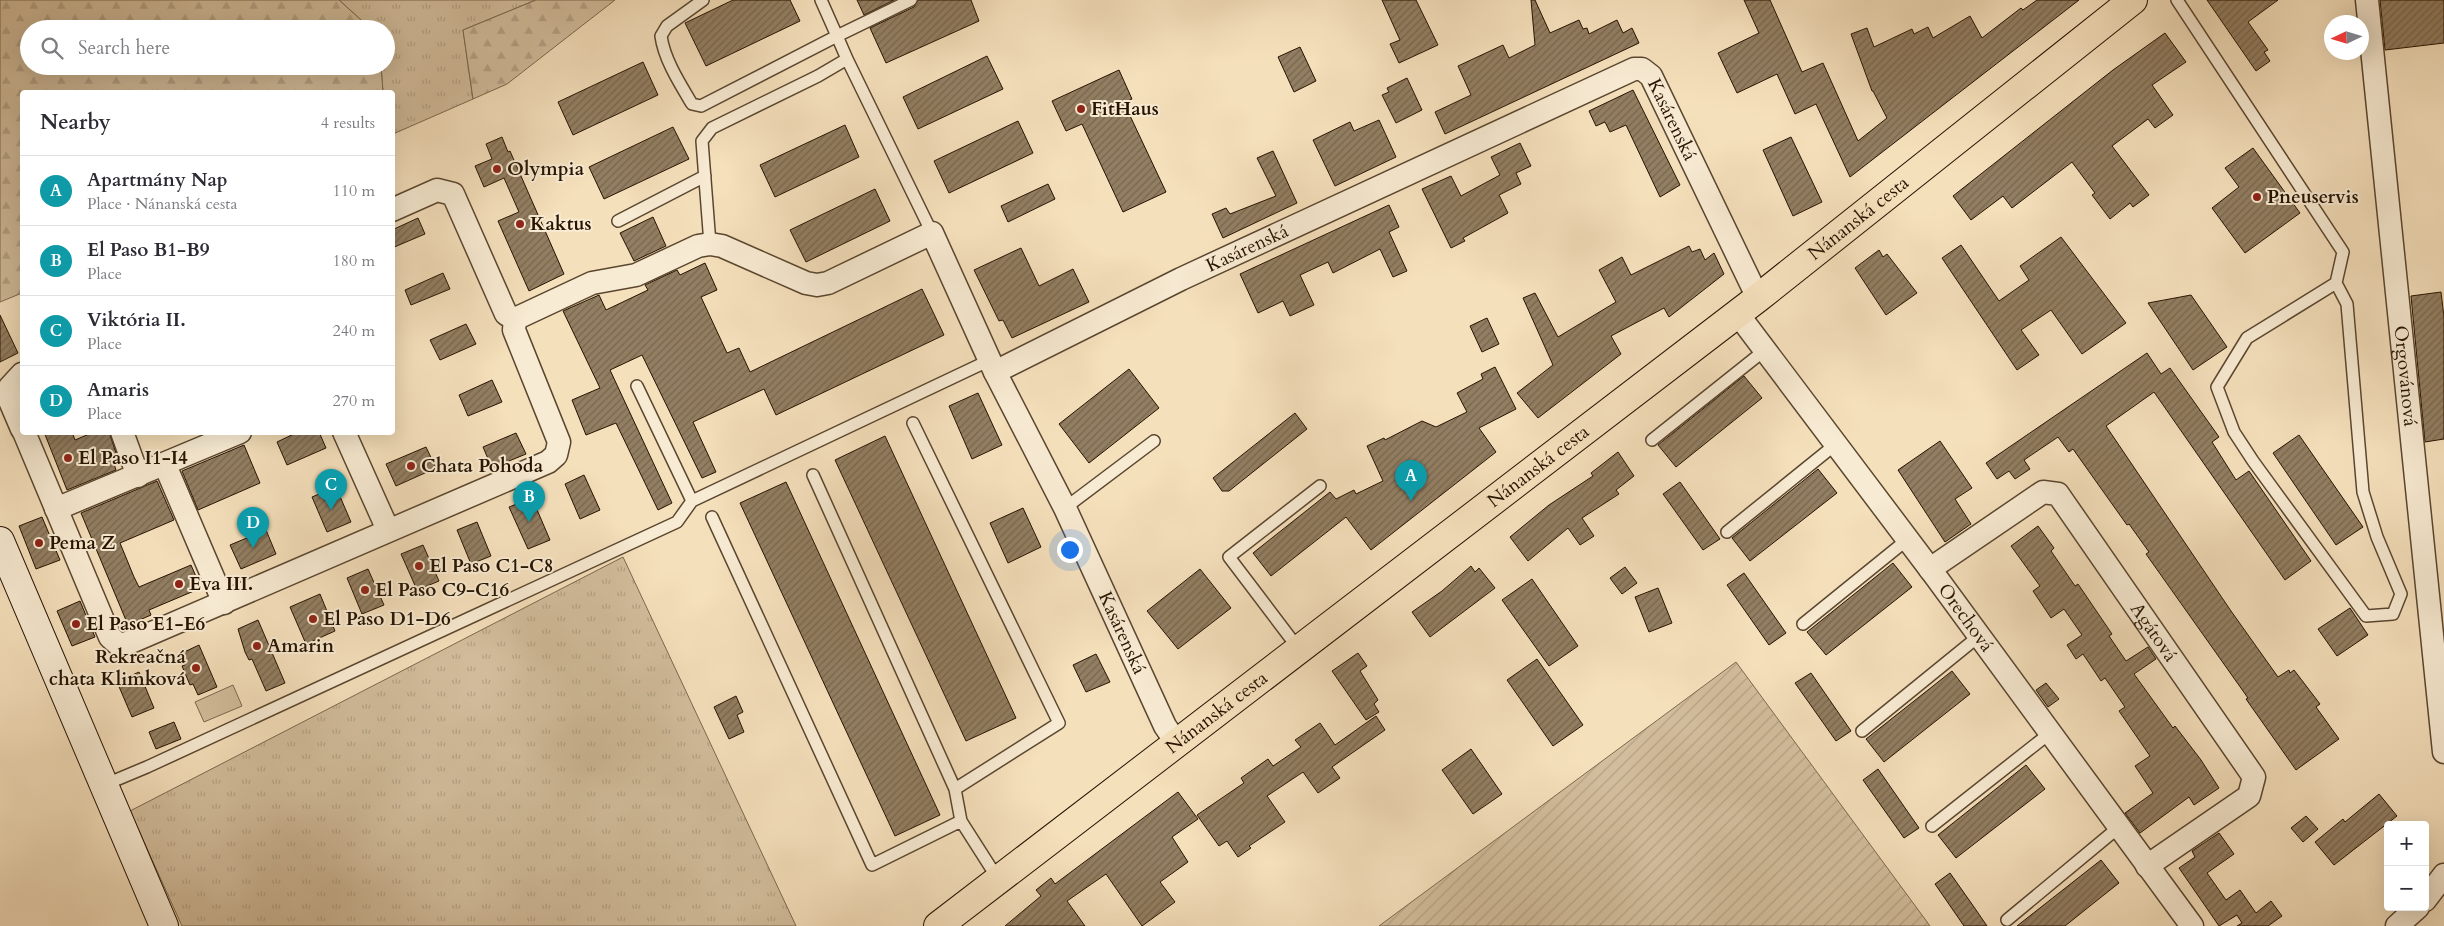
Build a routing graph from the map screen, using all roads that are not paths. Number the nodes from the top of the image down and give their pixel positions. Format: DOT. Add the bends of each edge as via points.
graph roads {
  1 [pos="703,0"];
  2 [pos="821,0"];
  3 [pos="911,0"];
  4 [pos="2133,0"];
  5 [pos="2177,0"];
  6 [pos="2367,0"];
  7 [pos="837,36"];
  8 [pos="847,59"];
  9 [pos="705,176"];
  10 [pos="395,209"];
  11 [pos="618,221"];
  12 [pos="932,233"];
  13 [pos="710,244"];
  14 [pos="2336,283"];
  15 [pos="1748,306"];
  16 [pos="515,319"];
  17 [pos="1765,350"];
  18 [pos="993,366"];
  19 [pos="20,376"];
  20 [pos="637,386"];
  21 [pos="913,423"];
  22 [pos="20,424"];
  23 [pos="25,435"];
  24 [pos="123,435"];
  25 [pos="229,435"];
  26 [pos="345,435"];
  27 [pos="1652,440"];
  28 [pos="1154,441"];
  29 [pos="1836,444"];
  30 [pos="165,465"];
  31 [pos="813,475"];
  32 [pos="138,476"];
  33 [pos="1320,486"];
  34 [pos="692,502"];
  35 [pos="1065,508"];
  36 [pos="56,509"];
  37 [pos="712,517"];
  38 [pos="388,530"];
  39 [pos="1727,532"];
  40 [pos="1908,540"];
  41 [pos="0,541"];
  42 [pos="1930,569"];
  43 [pos="224,603"];
  44 [pos="1802,624"];
  45 [pos="1978,636"];
  46 [pos="1298,648"];
  47 [pos="1862,732"];
  48 [pos="2050,733"];
  49 [pos="1176,742"];
  50 [pos="2444,752"];
  51 [pos="104,785"];
  52 [pos="955,789"];
  53 [pos="961,821"];
  54 [pos="1932,826"];
  55 [pos="2119,828"];
  56 [pos="2147,866"];
  57 [pos="2444,875"];
  58 [pos="998,879"];
  59 [pos="2429,895"];
  60 [pos="2414,911"];
  61 [pos="2007,920"];
  62 [pos="164,926"];
  63 [pos="938,926"];
  64 [pos="2192,926"];
  65 [pos="2397,926"];
  1 -- 7 [label="lane" via="667,26 661,36 692,104 701,106"];
  2 -- 7 [label="lane"];
  3 -- 7 [label="lane"];
  4 -- 15 [label="main road, Nánanská cesta"];
  5 -- 14 [label="lane" via="2343,252"];
  6 -- 50 [label="street, Orgovánová"];
  7 -- 8 [label="lane"];
  8 -- 9 [label="lane" via="712,128 702,141"];
  8 -- 12 [label="lane"];
  9 -- 11 [label="lane"];
  9 -- 13 [label="lane"];
  10 -- 16 [label="street" via="437,190 453,194 506,314"];
  12 -- 13 [label="street" via="828,283 817,285"];
  12 -- 18 [label="street"];
  13 -- 16 [label="street" via="698,246 636,275 592,283"];
  14 -- 14 [label="lane" via="2247,338 2217,387 2234,432 2366,616 2393,614 2401,594 2377,537 2363,492 2347,304"];
  15 -- 17 [label="street, Orechová"];
  15 -- 18 [label="street, Kasárenská" via="1651,76 1642,69 1634,69"];
  15 -- 46 [label="main road, Nánanská cesta"];
  16 -- 38 [label="street" via="514,330 559,442 556,455 548,462"];
  17 -- 27 [label="lane"];
  17 -- 29 [label="street, Orechová"];
  18 -- 34 [label="lane"];
  18 -- 35 [label="street, Kasárenská"];
  19 -- 22 [label="street" via="10,387 10,401"];
  20 -- 34 [label="lane"];
  21 -- 52 [label="lane" via="1058,723"];
  23 -- 36 [label="street"];
  24 -- 32 [label="street"];
  25 -- 30 [label="street"];
  26 -- 38 [label="street"];
  28 -- 35 [label="lane"];
  29 -- 39 [label="lane"];
  29 -- 40 [label="street, Orechová"];
  30 -- 32 [label="street"];
  30 -- 43 [label="street"];
  31 -- 52 [label="lane"];
  32 -- 36 [label="street"];
  33 -- 46 [label="lane" via="1229,557"];
  34 -- 51 [label="lane" via="677,522"];
  35 -- 49 [label="street, Kasárenská" via="1165,726"];
  36 -- 43 [label="street" via="110,638 118,645"];
  37 -- 53 [label="lane" via="872,865"];
  38 -- 43 [label="street"];
  40 -- 42 [label="street, Orechová"];
  40 -- 44 [label="lane"];
  41 -- 51 [label="main road"];
  42 -- 45 [label="street, Orechová"];
  42 -- 56 [label="street, Agátová" via="2043,492 2058,494 2254,777 2249,796"];
  45 -- 47 [label="lane"];
  45 -- 48 [label="street, Orechová"];
  46 -- 49 [label="main road, Nánanská cesta"];
  48 -- 54 [label="lane"];
  48 -- 55 [label="street, Orechová"];
  49 -- 58 [label="main road, Nánanská cesta"];
  51 -- 62 [label="main road"];
  52 -- 53 [label="lane"];
  53 -- 58 [label="lane"];
  55 -- 56 [label="street, Orechová"];
  55 -- 61 [label="lane"];
  56 -- 64 [label="street, Orechová"];
  57 -- 59 [label="street"];
  58 -- 63 [label="main road, Nánanská cesta"];
  60 -- 65 [label="street"];
}
